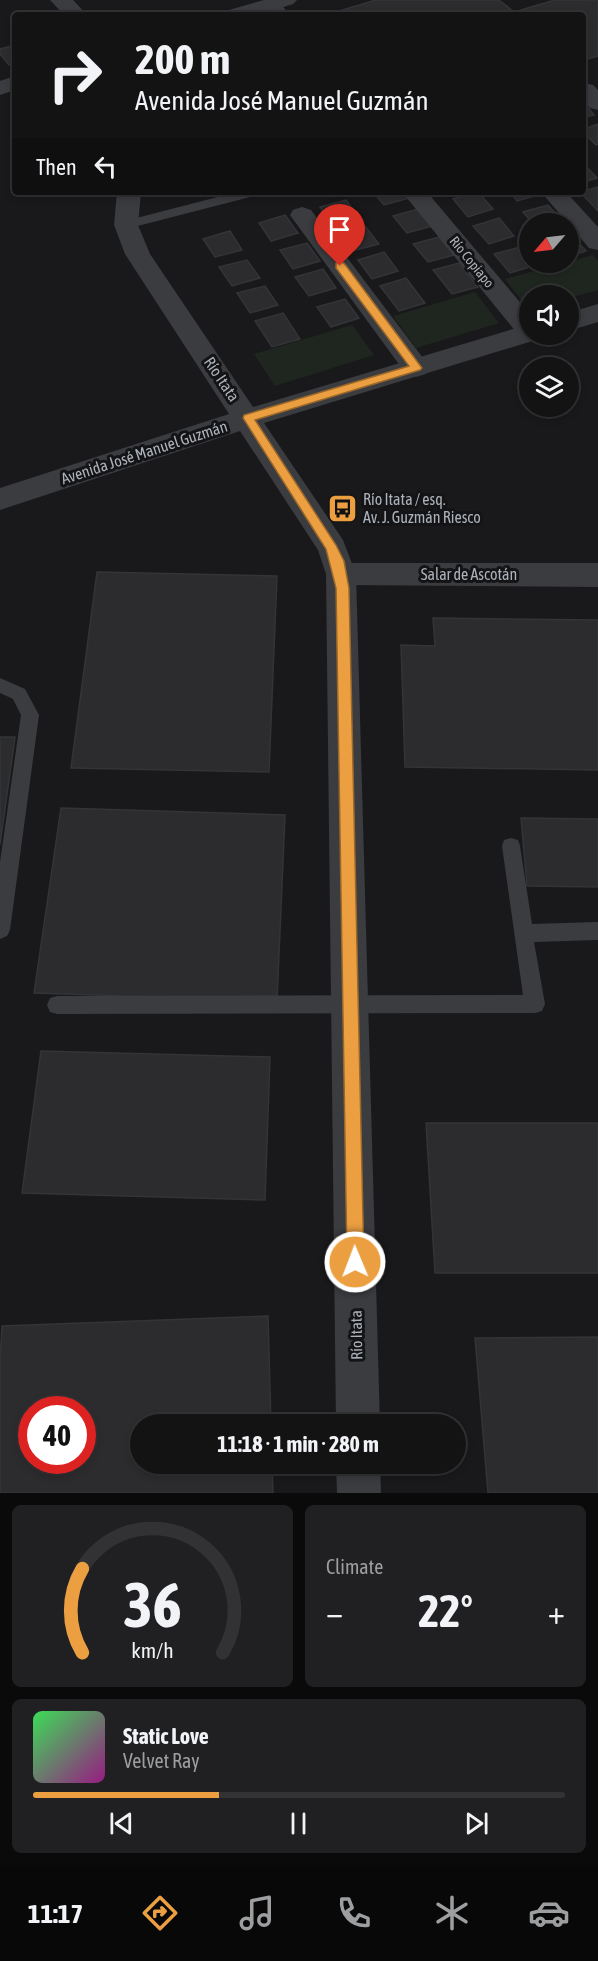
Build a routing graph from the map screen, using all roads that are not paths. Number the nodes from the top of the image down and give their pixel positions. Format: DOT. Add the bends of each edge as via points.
graph roads {
  1 [pos="62,0"];
  2 [pos="281,6"];
  3 [pos="73,12"];
  4 [pos="252,12"];
  5 [pos="129,195"];
  6 [pos="241,195"];
  7 [pos="416,195"];
  8 [pos="556,195"];
  9 [pos="302,215"];
  10 [pos="126,225"];
  11 [pos="598,242"];
  12 [pos="598,313"];
  13 [pos="579,319"];
  14 [pos="519,320"];
  15 [pos="519,336"];
  16 [pos="416,368"];
  17 [pos="248,418"];
  18 [pos="0,499"];
  19 [pos="341,574"];
  20 [pos="598,575"];
  21 [pos="0,685"];
  22 [pos="511,846"];
  23 [pos="0,930"];
  24 [pos="598,932"];
  25 [pos="523,933"];
  26 [pos="57,1005"];
  27 [pos="351,1006"];
  28 [pos="358,1414"];
  29 [pos="358,1474"];
  30 [pos="359,1493"];
  1 -- 3 [label="street"];
  2 -- 4 [label="street"];
  5 -- 10 [label="street, Río Itata"];
  6 -- 10 [label="lane"];
  7 -- 14 [label="street, Río Copiapo"];
  8 -- 11 [label="street"];
  9 -- 16 [label="street"];
  10 -- 17 [label="street, Río Itata" via="138,254"];
  12 -- 13 [label="street"];
  15 -- 16 [label="street, Avenida José Manuel Guzmán"];
  16 -- 17 [label="street, Avenida José Manuel Guzmán"];
  17 -- 18 [label="street, Avenida José Manuel Guzmán"];
  17 -- 19 [label="street, Río Itata" via="332,548"];
  19 -- 20 [label="street, Salar de Ascotán"];
  19 -- 27 [label="street, Río Itata"];
  21 -- 23 [label="lane" via="19,694 30,716"];
  22 -- 25 [label="lane"];
  24 -- 25 [label="lane"];
  25 -- 27 [label="lane" via="535,1004"];
  26 -- 27 [label="lane"];
  27 -- 28 [label="street, Río Itata"];
  29 -- 30 [label="street"];
}
